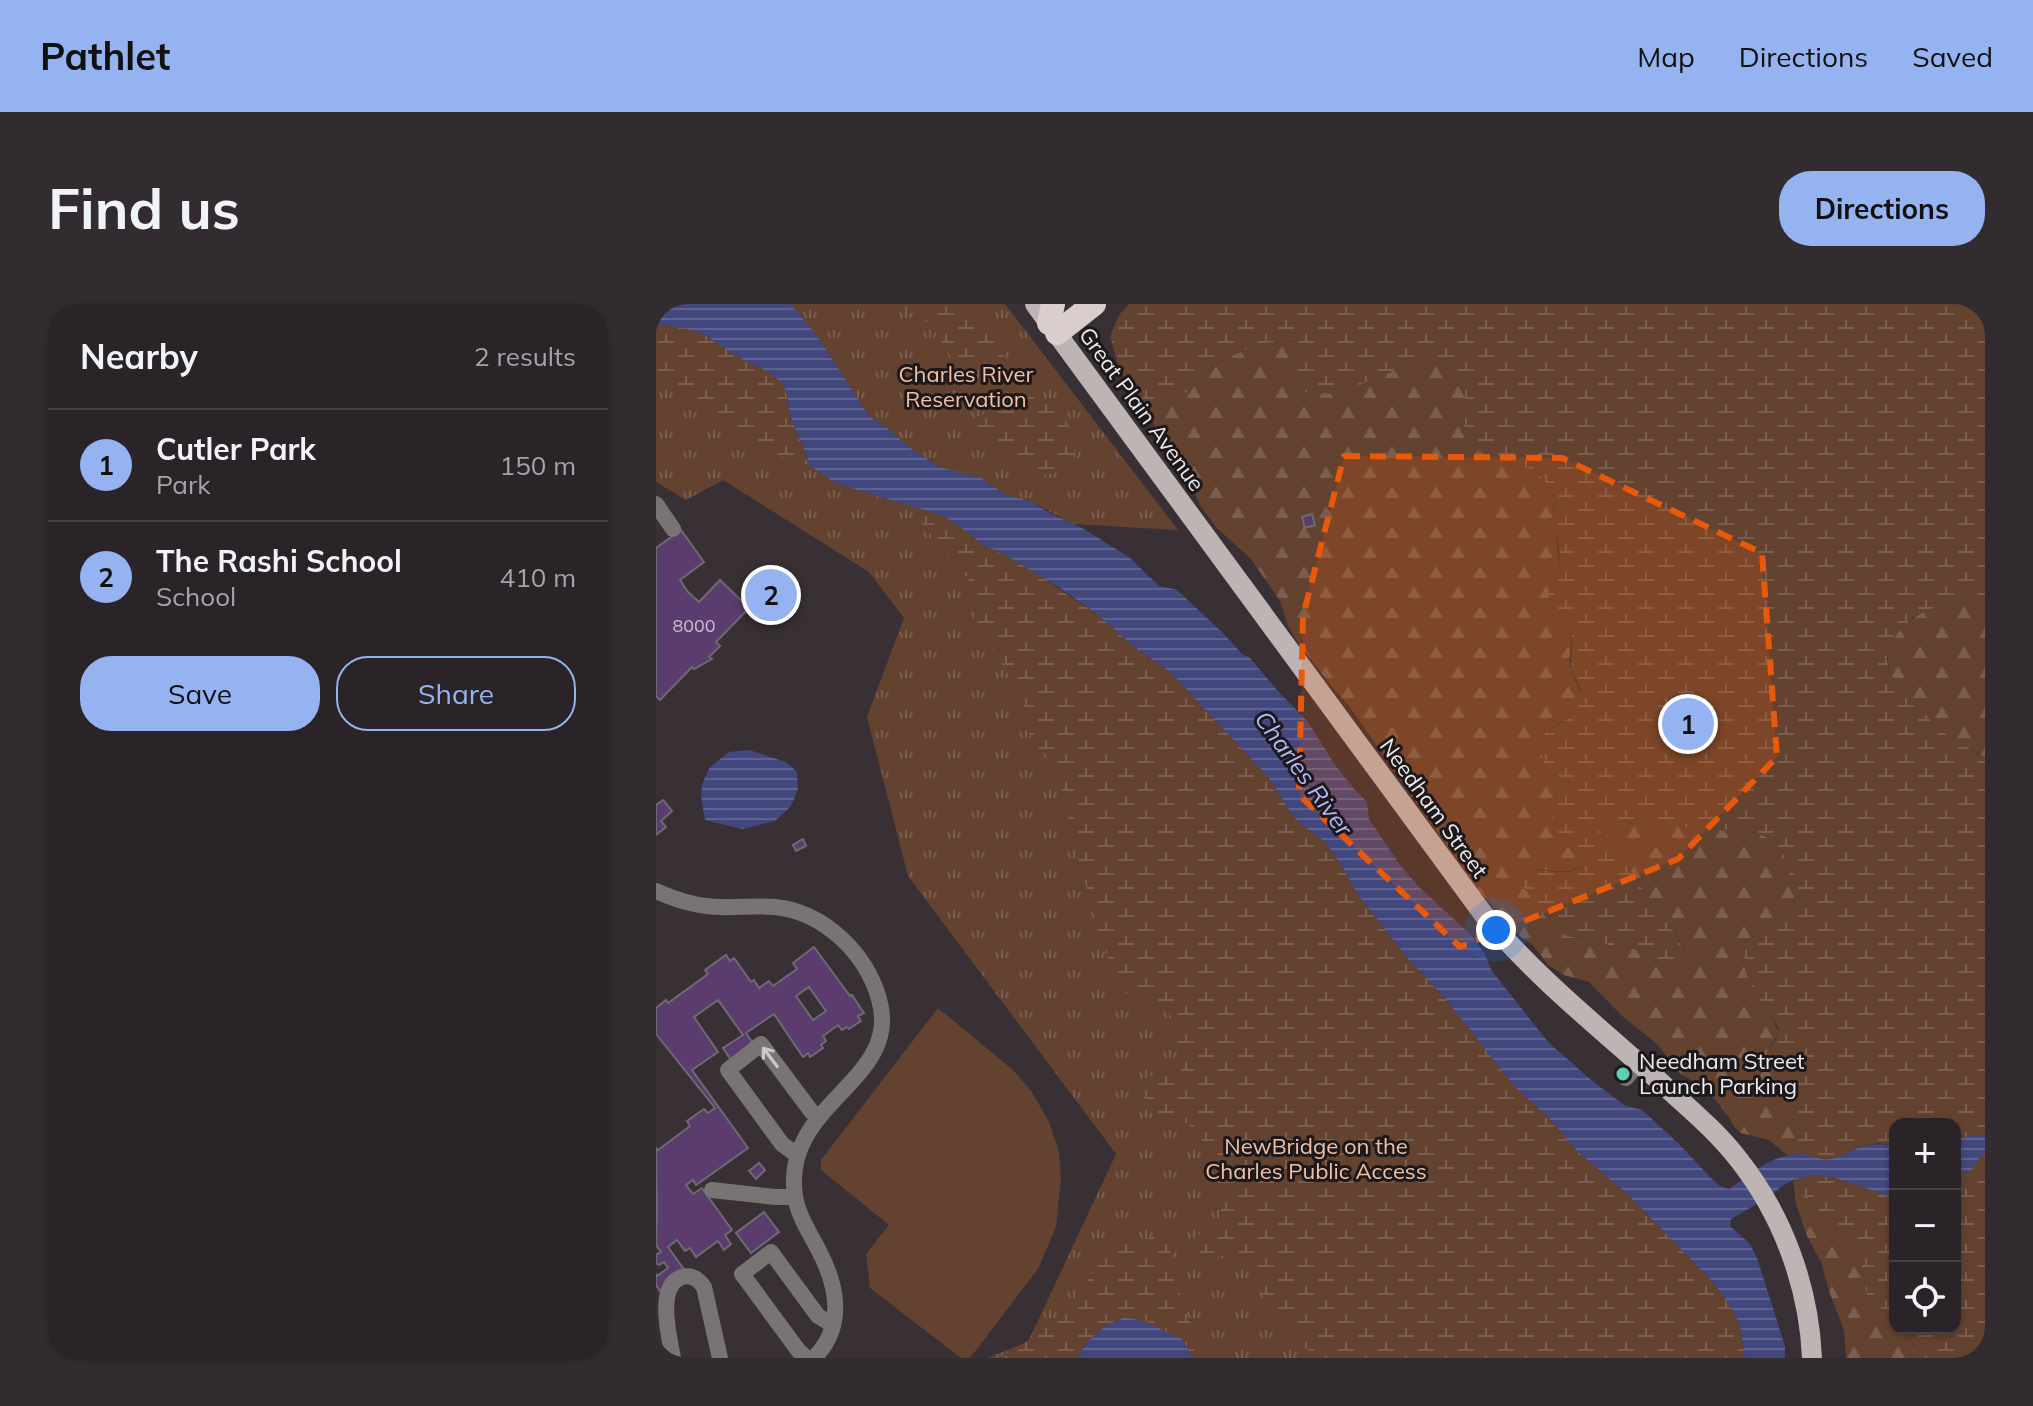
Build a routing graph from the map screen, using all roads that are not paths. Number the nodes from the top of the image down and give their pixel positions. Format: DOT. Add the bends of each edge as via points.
graph roads {
  1 [pos="1094,304"];
  2 [pos="1049,316"];
  3 [pos="656,504"];
  4 [pos="673,529"];
  5 [pos="1209,542"];
  6 [pos="656,891"];
  7 [pos="818,1118"];
  8 [pos="797,1155"];
  9 [pos="712,1190"];
  10 [pos="795,1197"];
  11 [pos="833,1325"];
  12 [pos="673,1358"];
  13 [pos="720,1358"];
  14 [pos="806,1358"];
  15 [pos="814,1358"];
  16 [pos="1812,1358"];
  1 -- 2 [label="highway"];
  2 -- 5 [label="main road, Great Plain Avenue"];
  3 -- 4 [label="street"];
  5 -- 16 [label="main road, Needham Street" via="1484,915 1632,1070 1700,1118 1740,1162 1786,1242 1805,1304"];
  6 -- 7 [label="street" via="707,906 793,911 835,933 861,959 881,1003 880,1038 865,1067"];
  7 -- 8 [label="street"];
  7 -- 8 [label="street, one-way" via="761,1044 728,1070 782,1144"];
  8 -- 10 [label="street"];
  9 -- 10 [label="street"];
  10 -- 11 [label="street" via="832,1281"];
  11 -- 14 [label="street" via="818,1316 771,1252 742,1274"];
  11 -- 15 [label="street"];
  12 -- 13 [label="street" via="664,1293 672,1282 689,1276 704,1287"];
}
